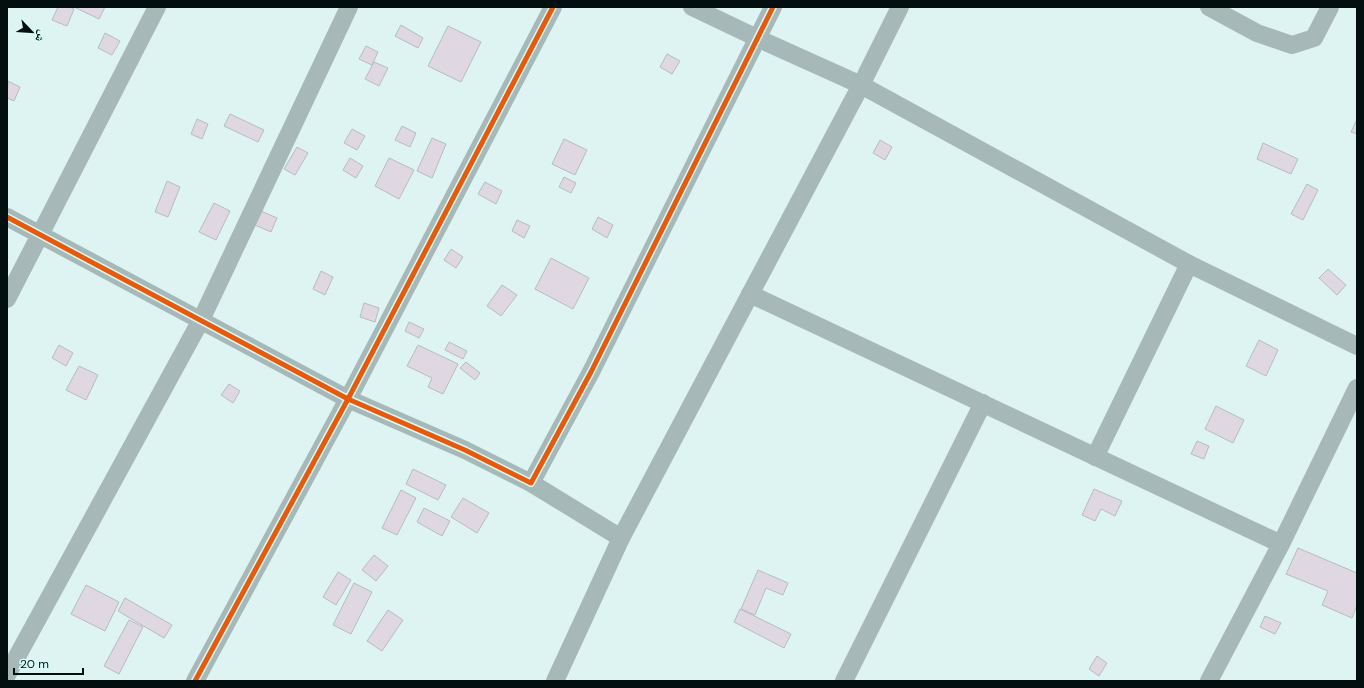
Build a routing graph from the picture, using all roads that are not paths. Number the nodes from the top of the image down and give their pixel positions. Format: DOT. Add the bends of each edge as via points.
graph roads {
  1 [pos="157,7"];
  2 [pos="349,7"];
  3 [pos="553,7"];
  4 [pos="692,7"];
  5 [pos="773,7"];
  6 [pos="900,7"];
  7 [pos="1209,7"];
  8 [pos="1330,7"];
  9 [pos="757,38"];
  10 [pos="861,85"];
  11 [pos="7,217"];
  12 [pos="40,234"];
  13 [pos="1189,264"];
  14 [pos="750,294"];
  15 [pos="7,298"];
  16 [pos="201,320"];
  17 [pos="1357,346"];
  18 [pos="1357,388"];
  19 [pos="348,399"];
  20 [pos="982,404"];
  21 [pos="1095,457"];
  22 [pos="531,483"];
  23 [pos="621,538"];
  24 [pos="1281,544"];
  25 [pos="7,675"];
  26 [pos="195,681"];
  27 [pos="555,681"];
  28 [pos="844,681"];
  29 [pos="1209,681"];
  1 -- 12 [label="street"];
  2 -- 16 [label="street"];
  3 -- 19 [label="street"];
  4 -- 9 [label="street"];
  5 -- 9 [label="street"];
  6 -- 10 [label="street"];
  7 -- 8 [label="street" via="1257,33 1292,45 1314,38"];
  9 -- 10 [label="street"];
  9 -- 22 [label="street" via="591,372"];
  10 -- 13 [label="street"];
  10 -- 14 [label="street"];
  11 -- 12 [label="street"];
  12 -- 15 [label="street"];
  12 -- 16 [label="street"];
  13 -- 17 [label="street"];
  13 -- 21 [label="street"];
  14 -- 20 [label="street"];
  14 -- 23 [label="street"];
  16 -- 19 [label="street"];
  16 -- 25 [label="street"];
  18 -- 24 [label="street"];
  19 -- 22 [label="street" via="465,450"];
  19 -- 26 [label="street"];
  20 -- 21 [label="street"];
  20 -- 28 [label="street"];
  21 -- 24 [label="street"];
  22 -- 23 [label="street"];
  23 -- 27 [label="street"];
  24 -- 29 [label="street"];
}
